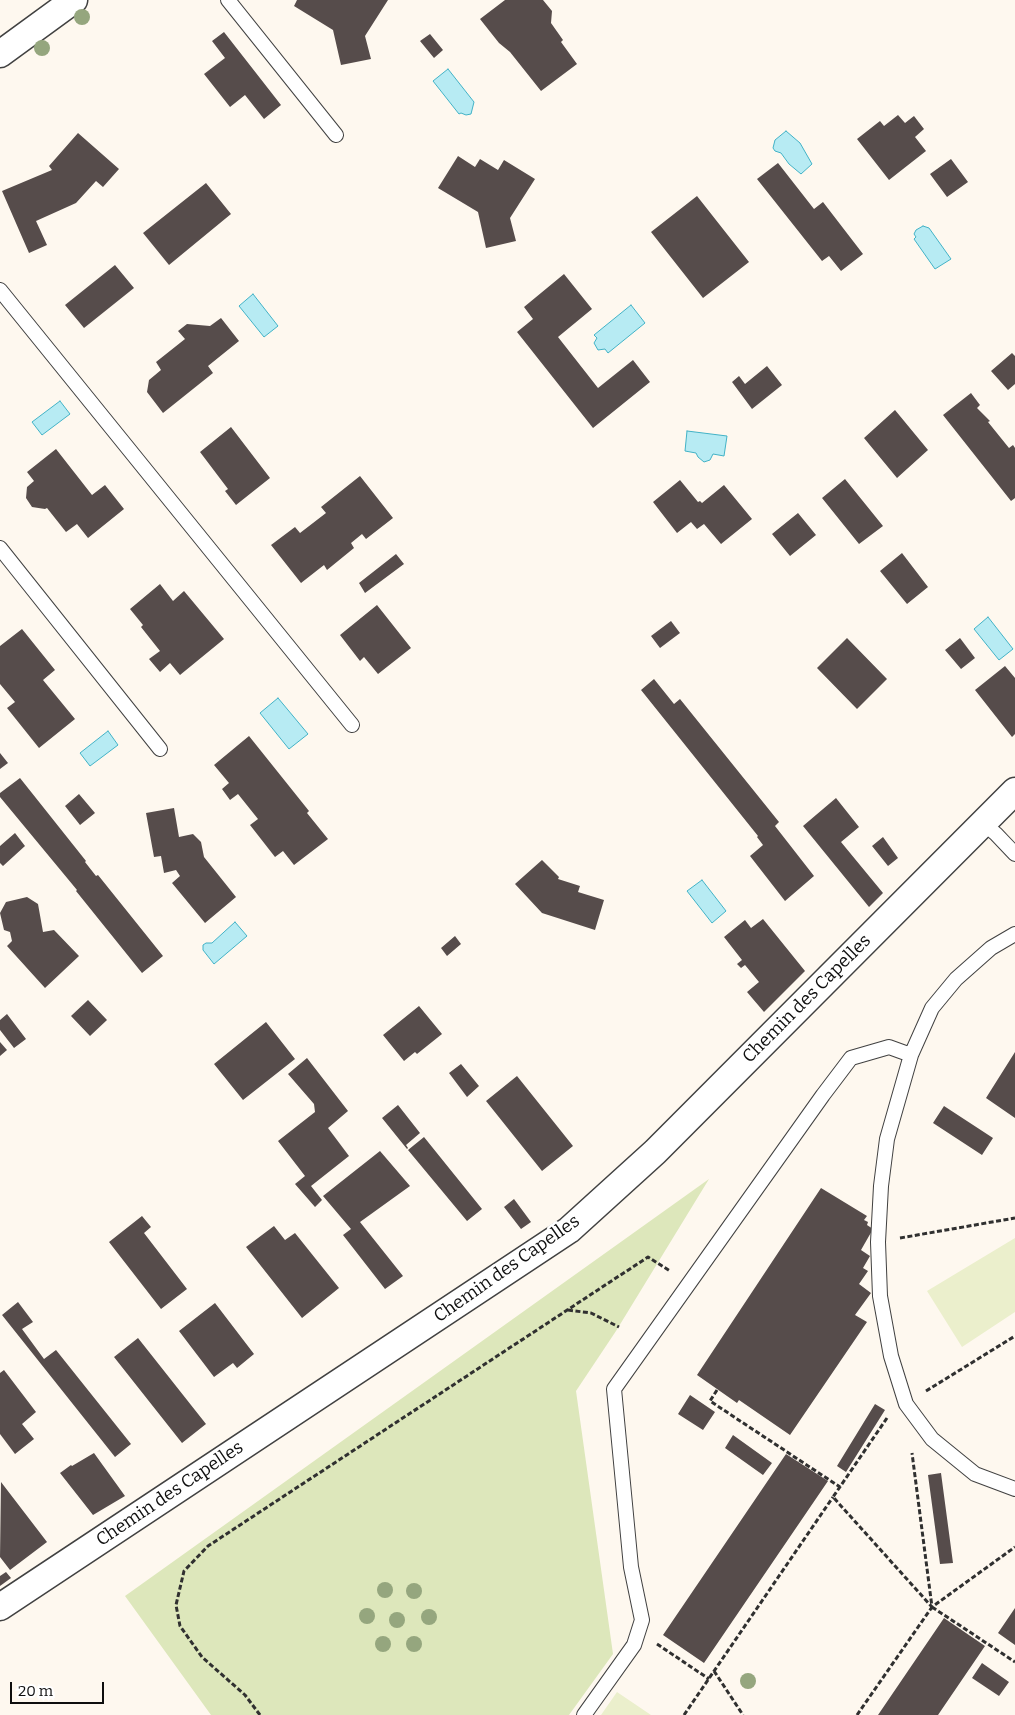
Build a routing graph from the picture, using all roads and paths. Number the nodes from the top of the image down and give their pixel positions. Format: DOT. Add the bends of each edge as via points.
graph roads {
  1 [pos="74,0"];
  2 [pos="228,0"];
  3 [pos="0,54"];
  4 [pos="336,135"];
  5 [pos="0,290"];
  6 [pos="0,548"];
  7 [pos="352,725"];
  8 [pos="160,749"];
  9 [pos="1015,791"];
  10 [pos="983,823"];
  11 [pos="1015,854"];
  12 [pos="1015,934"];
  13 [pos="911,1056"];
  14 [pos="1015,1218"];
  15 [pos="878,1242"];
  16 [pos="689,1283"];
  17 [pos="568,1310"];
  18 [pos="619,1327"];
  19 [pos="1015,1336"];
  20 [pos="717,1390"];
  21 [pos="906,1404"];
  22 [pos="912,1452"];
  23 [pos="840,1487"];
  24 [pos="1015,1489"];
  25 [pos="833,1497"];
  26 [pos="1015,1547"];
  27 [pos="0,1607"];
  28 [pos="932,1607"];
  29 [pos="638,1631"];
  30 [pos="1015,1662"];
  31 [pos="714,1671"];
  32 [pos="708,1679"];
  33 [pos="260,1715"];
  34 [pos="584,1715"];
  35 [pos="684,1715"];
  36 [pos="744,1715"];
  37 [pos="858,1715"];
  1 -- 3 [label="street"];
  2 -- 4 [label="lane"];
  5 -- 7 [label="lane"];
  6 -- 8 [label="lane"];
  9 -- 10 [label="street, Chemin des Capelles"];
  10 -- 11 [label="lane"];
  10 -- 27 [label="street, Chemin des Capelles" via="655,1152 569,1230"];
  12 -- 13 [label="lane" via="991,948 956,979 932,1008"];
  13 -- 15 [label="lane" via="887,1139"];
  13 -- 16 [label="lane" via="889,1047 851,1058"];
  14 -- 15 [label="path"];
  15 -- 21 [label="lane" via="880,1296 890,1356"];
  16 -- 17 [label="path" via="648,1257"];
  16 -- 29 [label="lane" via="614,1389 631,1566 642,1620"];
  17 -- 18 [label="path" via="591,1313"];
  17 -- 33 [label="path" via="208,1546 184,1571 176,1605 180,1626 202,1657 245,1695"];
  19 -- 21 [label="path"];
  20 -- 23 [label="path" via="710,1401"];
  21 -- 23 [label="path" via="888,1417"];
  21 -- 24 [label="lane" via="932,1438 975,1474"];
  22 -- 28 [label="path"];
  23 -- 25 [label="path"];
  25 -- 28 [label="path"];
  25 -- 31 [label="path"];
  26 -- 28 [label="path"];
  28 -- 30 [label="path"];
  28 -- 37 [label="path"];
  29 -- 32 [label="path"];
  29 -- 34 [label="lane" via="634,1644"];
  31 -- 32 [label="path"];
  31 -- 36 [label="path"];
  32 -- 35 [label="path"];
}
